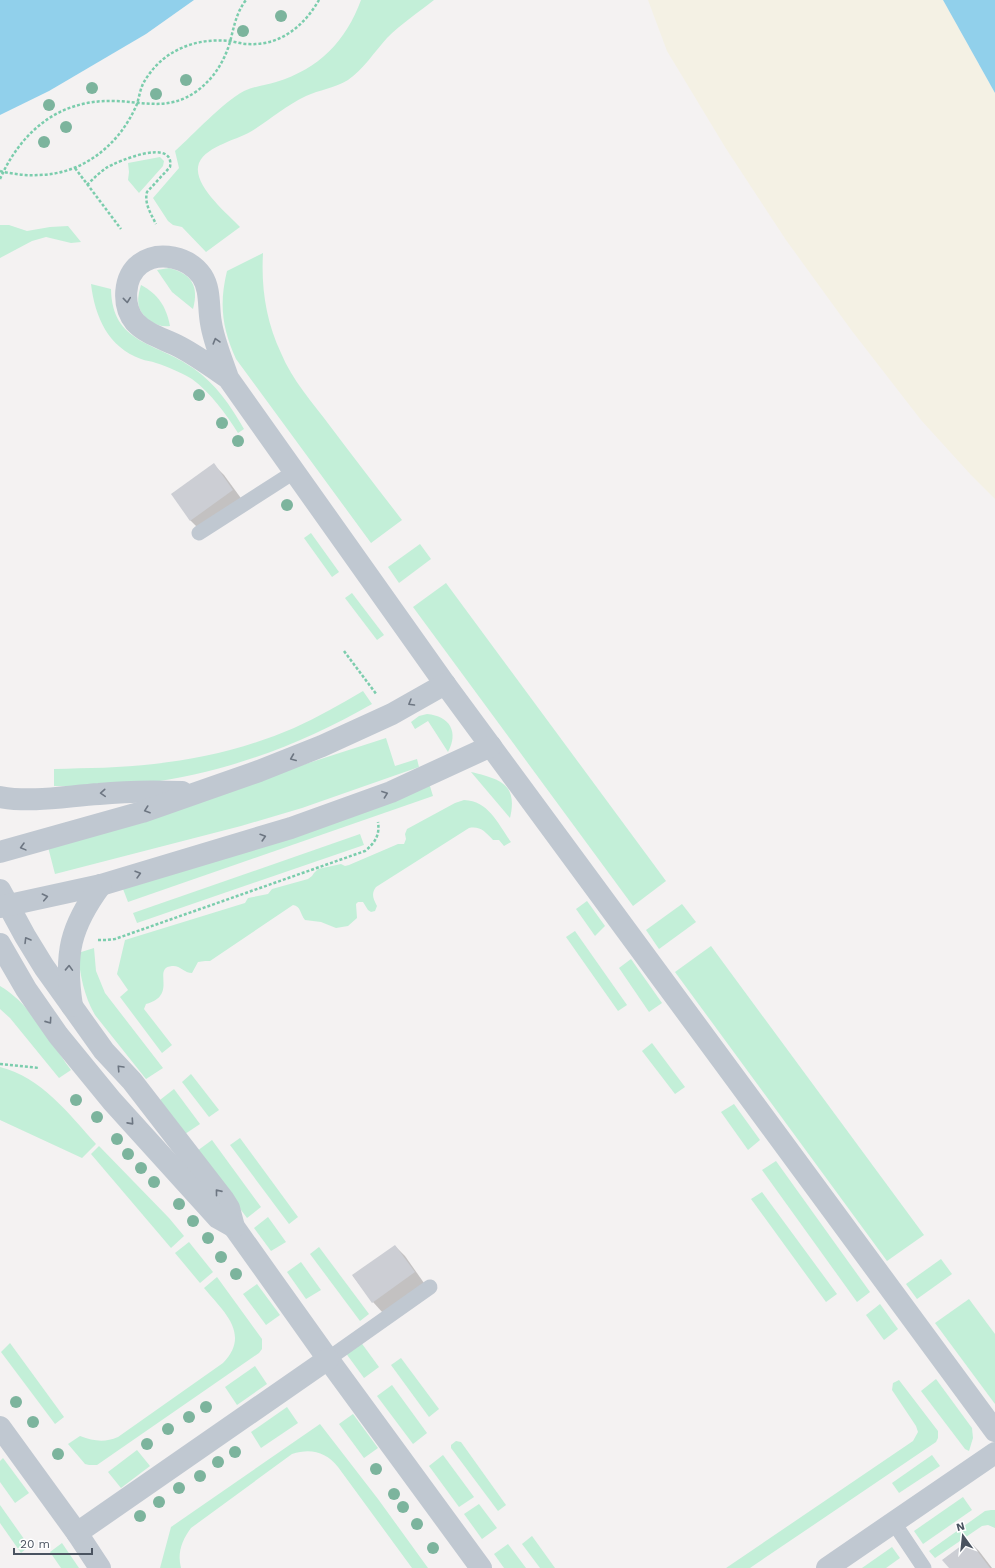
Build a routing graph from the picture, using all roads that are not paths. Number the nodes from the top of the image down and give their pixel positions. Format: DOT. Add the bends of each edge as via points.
graph roads {
  1 [pos="228,378"];
  2 [pos="294,472"];
  3 [pos="199,533"];
  4 [pos="445,684"];
  5 [pos="491,746"];
  6 [pos="198,793"];
  7 [pos="0,797"];
  8 [pos="0,852"];
  9 [pos="101,885"];
  10 [pos="2,900"];
  11 [pos="0,944"];
  12 [pos="0,977"];
  13 [pos="26,989"];
  14 [pos="72,1007"];
  15 [pos="234,1226"];
  16 [pos="430,1288"];
  17 [pos="328,1359"];
  18 [pos="0,1428"];
  19 [pos="995,1431"];
  20 [pos="995,1452"];
  21 [pos="894,1523"];
  22 [pos="77,1533"];
  23 [pos="100,1568"];
  24 [pos="481,1568"];
  25 [pos="828,1568"];
  26 [pos="924,1568"];
  1 -- 1 [label="street, one-way" via="214,336 207,287 202,276 184,261 173,257 150,259 139,265 132,274 126,292 128,310 134,321 143,330 190,353"];
  1 -- 2 [label="street"];
  2 -- 3 [label="lane"];
  2 -- 4 [label="street"];
  4 -- 5 [label="street"];
  4 -- 6 [label="street, one-way" via="392,714 322,746"];
  9 -- 5 [label="street, one-way" via="291,828 391,792"];
  5 -- 19 [label="street"];
  6 -- 7 [label="street, one-way" via="151,791 30,799"];
  6 -- 8 [label="street, one-way" via="142,812"];
  10 -- 9 [label="street, one-way"];
  14 -- 9 [label="street, one-way" via="68,981 69,955 74,932 86,906"];
  14 -- 10 [label="street, one-way"];
  11 -- 13 [label="street"];
  12 -- 13 [label="street"];
  13 -- 15 [label="street, one-way" via="58,1035 112,1101 218,1218"];
  15 -- 14 [label="street, one-way" via="224,1200 132,1081 104,1051"];
  15 -- 17 [label="street"];
  16 -- 17 [label="lane"];
  17 -- 22 [label="street"];
  17 -- 24 [label="street"];
  18 -- 22 [label="street"];
  20 -- 21 [label="street"];
  21 -- 25 [label="street"];
  21 -- 26 [label="lane"];
  22 -- 23 [label="street"];
}
